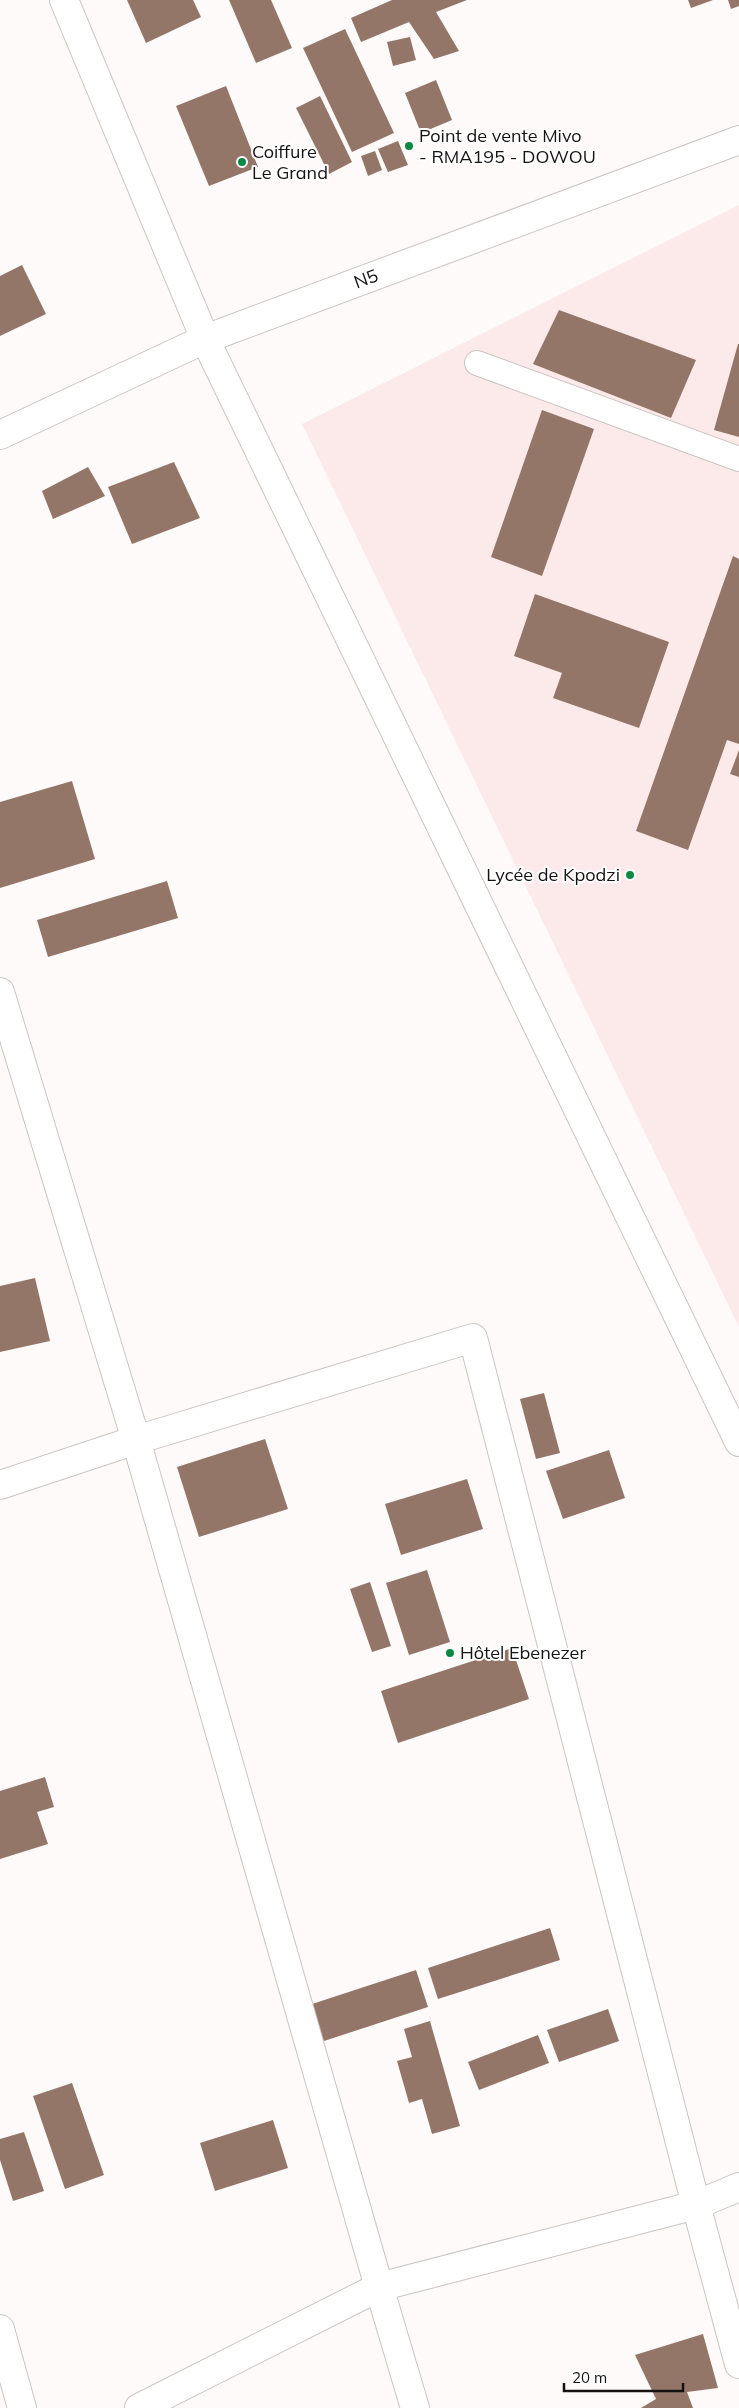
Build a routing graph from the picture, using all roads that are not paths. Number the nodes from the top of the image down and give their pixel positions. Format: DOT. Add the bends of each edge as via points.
graph roads {
  1 [pos="64,0"];
  2 [pos="739,140"];
  3 [pos="204,339"];
  4 [pos="477,363"];
  5 [pos="0,435"];
  6 [pos="739,459"];
  7 [pos="0,992"];
  8 [pos="136,1440"];
  9 [pos="739,1442"];
  10 [pos="0,1485"];
  11 [pos="739,2186"];
  12 [pos="696,2205"];
  13 [pos="379,2287"];
  14 [pos="0,2328"];
  15 [pos="739,2364"];
  16 [pos="22,2408"];
  17 [pos="139,2408"];
  18 [pos="415,2408"];
  1 -- 3 [label="street"];
  2 -- 3 [label="street, N5 / N5"];
  3 -- 5 [label="street, N5 / N5"];
  3 -- 9 [label="street"];
  4 -- 6 [label="lane"];
  7 -- 8 [label="street"];
  8 -- 10 [label="street"];
  8 -- 12 [label="street" via="473,1338"];
  8 -- 13 [label="street"];
  11 -- 12 [label="street"];
  12 -- 13 [label="street"];
  12 -- 15 [label="street"];
  13 -- 17 [label="street"];
  13 -- 18 [label="street"];
  14 -- 16 [label="street"];
}
